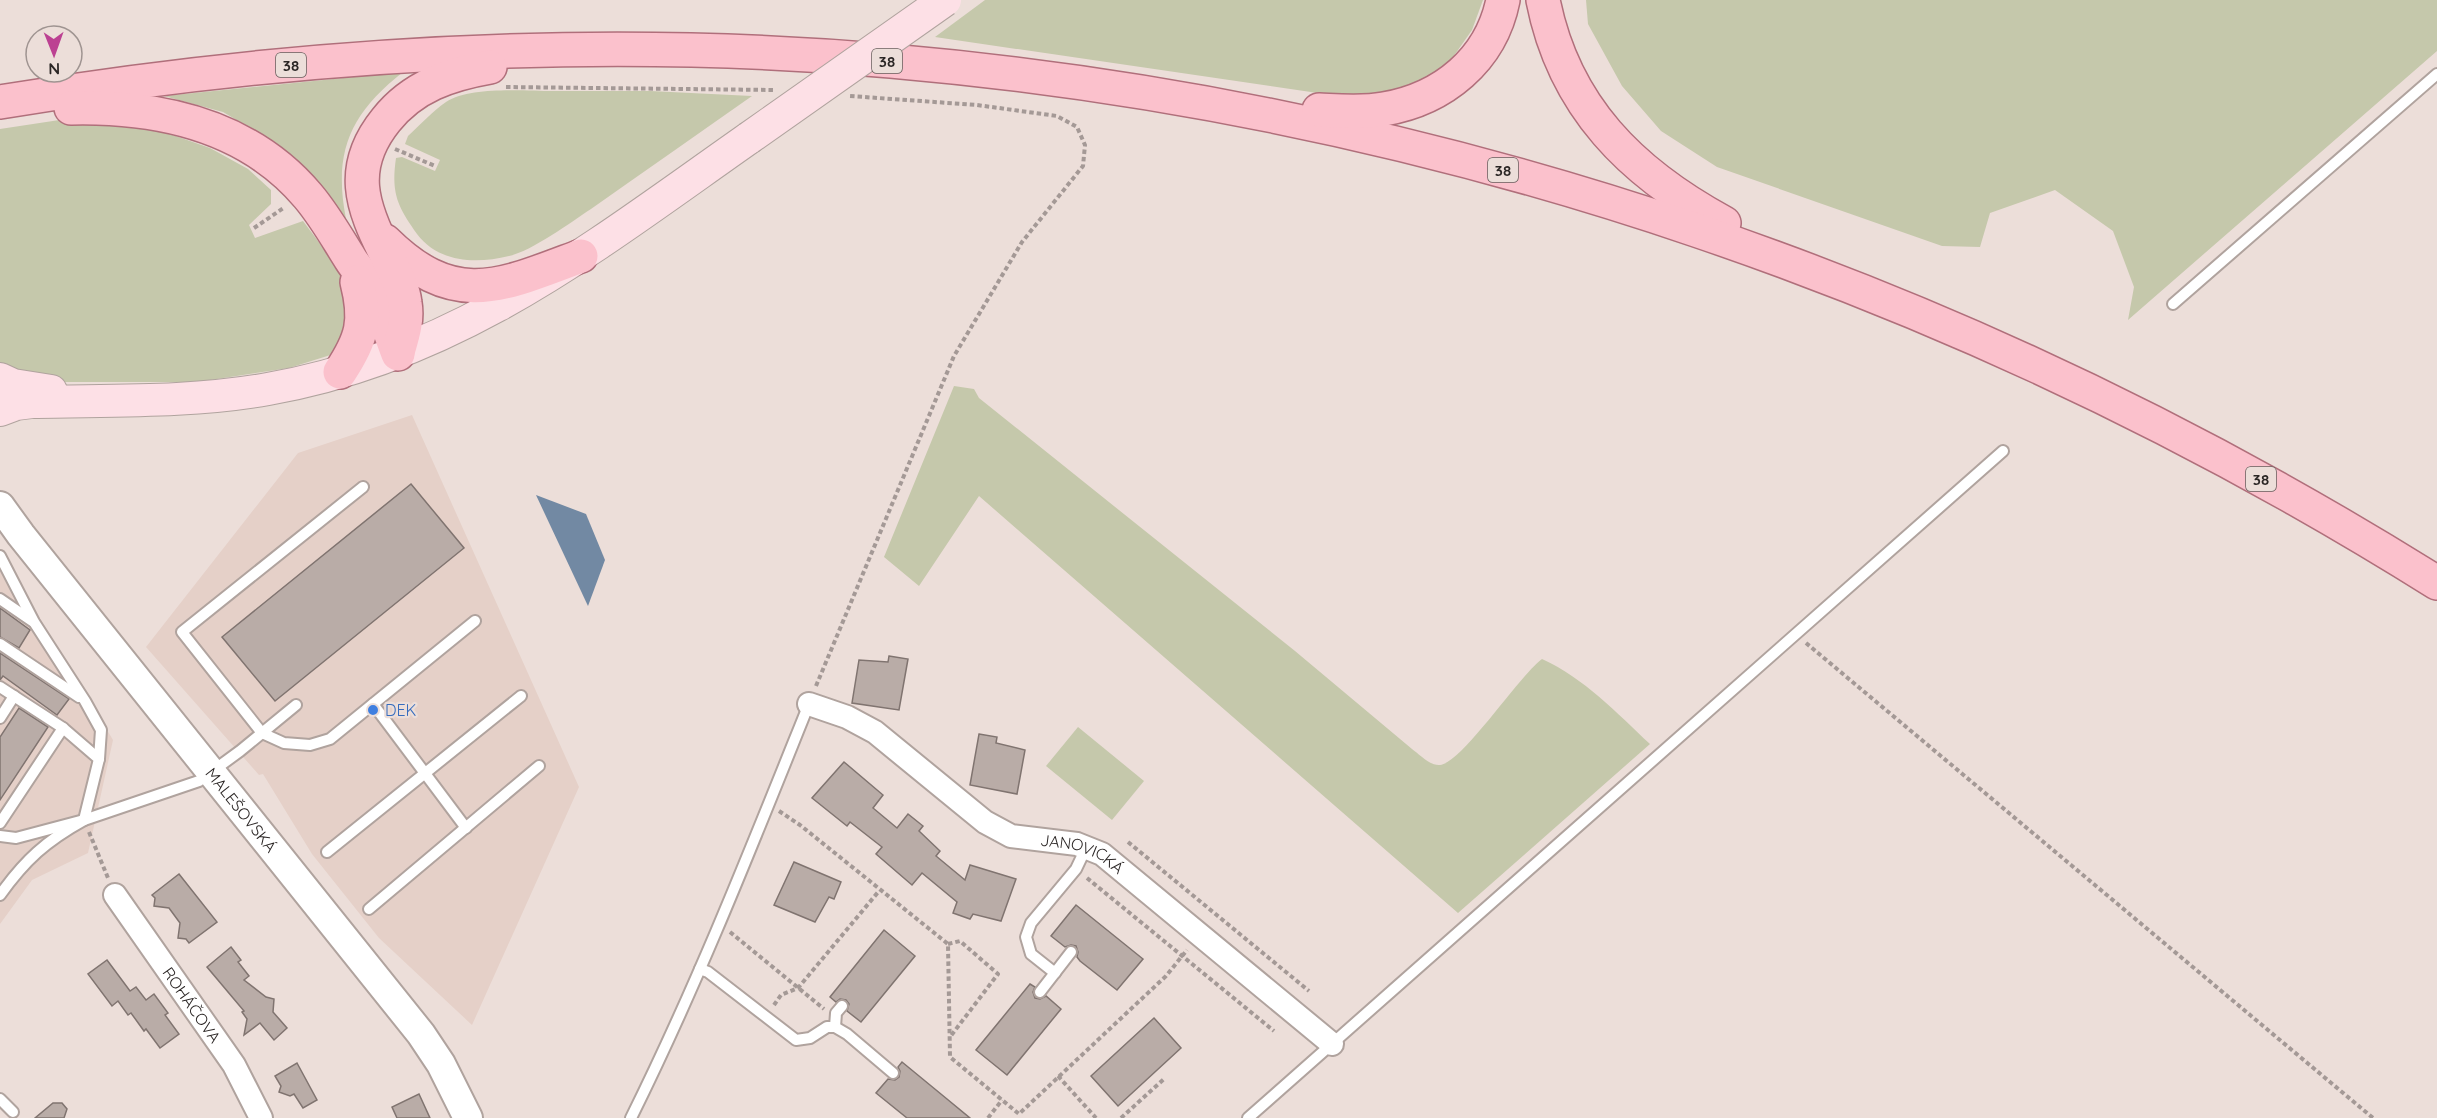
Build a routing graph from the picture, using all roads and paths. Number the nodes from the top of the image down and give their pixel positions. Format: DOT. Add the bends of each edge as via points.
graph roads {
  1 [pos="945,0"];
  2 [pos="1503,0"];
  3 [pos="1543,0"];
  4 [pos="584,50"];
  5 [pos="2437,74"];
  6 [pos="502,88"];
  7 [pos="779,90"];
  8 [pos="849,96"];
  9 [pos="1187,100"];
  10 [pos="0,102"];
  11 [pos="0,109"];
  12 [pos="391,148"];
  13 [pos="435,166"];
  14 [pos="306,193"];
  15 [pos="254,228"];
  16 [pos="374,230"];
  17 [pos="581,256"];
  18 [pos="351,260"];
  19 [pos="1810,270"];
  20 [pos="2173,304"];
  21 [pos="398,354"];
  22 [pos="340,372"];
  23 [pos="0,379"];
  24 [pos="118,399"];
  25 [pos="0,410"];
  26 [pos="2003,451"];
  27 [pos="363,487"];
  28 [pos="1,506"];
  29 [pos="0,556"];
  30 [pos="2437,584"];
  31 [pos="0,599"];
  32 [pos="475,621"];
  33 [pos="34,622"];
  34 [pos="1796,635"];
  35 [pos="0,644"];
  36 [pos="0,687"];
  37 [pos="14,696"];
  38 [pos="521,696"];
  39 [pos="85,701"];
  40 [pos="373,704"];
  41 [pos="809,704"];
  42 [pos="296,705"];
  43 [pos="0,718"];
  44 [pos="63,728"];
  45 [pos="262,733"];
  46 [pos="99,759"];
  47 [pos="539,766"];
  48 [pos="212,772"];
  49 [pos="425,773"];
  50 [pos="768,804"];
  51 [pos="84,820"];
  52 [pos="0,823"];
  53 [pos="466,828"];
  54 [pos="0,836"];
  55 [pos="1128,842"];
  56 [pos="1086,848"];
  57 [pos="327,852"];
  58 [pos="1076,869"];
  59 [pos="879,891"];
  60 [pos="0,895"];
  61 [pos="116,895"];
  62 [pos="369,909"];
  63 [pos="1215,914"];
  64 [pos="720,924"];
  65 [pos="1199,934"];
  66 [pos="948,944"];
  67 [pos="1071,952"];
  68 [pos="1182,956"];
  69 [pos="700,969"];
  70 [pos="1054,973"];
  71 [pos="798,988"];
  72 [pos="1309,991"];
  73 [pos="1040,992"];
  74 [pos="839,1010"];
  75 [pos="764,1018"];
  76 [pos="835,1026"];
  77 [pos="1274,1032"];
  78 [pos="950,1037"];
  79 [pos="1332,1044"];
  80 [pos="893,1073"];
  81 [pos="1058,1076"];
  82 [pos="1165,1078"];
  83 [pos="0,1099"];
  84 [pos="1002,1100"];
  85 [pos="13,1112"];
  86 [pos="261,1118"];
  87 [pos="468,1118"];
  88 [pos="631,1118"];
  89 [pos="988,1118"];
  90 [pos="1095,1118"];
  91 [pos="1121,1118"];
  92 [pos="1248,1118"];
  93 [pos="2373,1118"];
  1 -- 17 [label="main road, bridge"];
  2 -- 9 [label="main road, 38" via="1493,33 1463,74 1441,89 1402,105 1353,112"];
  3 -- 19 [label="main road, 38" via="1572,82 1602,129 1628,157 1683,200"];
  4 -- 9 [label="main road, 38" via="702,51 889,61 1065,81"];
  4 -- 10 [label="main road, 38" via="417,55 296,64"];
  4 -- 12 [label="main road, 38" via="439,80 405,99 388,117"];
  5 -- 20 [label="lane"];
  6 -- 7 [label="path"];
  8 -- 41 [label="path" via="977,105 1057,116 1077,127 1084,145 1083,166 1022,242 954,356"];
  9 -- 19 [label="main road, 38" via="1452,156 1623,205"];
  11 -- 14 [label="main road" via="121,108 189,120 260,153"];
  12 -- 13 [label="path"];
  12 -- 16 [label="main road, 38" via="364,163 364,202"];
  14 -- 15 [label="path"];
  14 -- 18 [label="main road"];
  16 -- 17 [label="main road" via="419,271 454,284 504,283"];
  16 -- 21 [label="main road, 38" via="405,301 405,328"];
  17 -- 21 [label="main road" via="475,320"];
  18 -- 21 [label="main road" via="368,283"];
  18 -- 22 [label="main road" via="361,299 362,328 353,353"];
  19 -- 30 [label="main road, 38" via="2008,352 2181,435"];
  21 -- 22 [label="main road"];
  22 -- 24 [label="main road" via="221,396"];
  23 -- 24 [label="main road" via="23,387"];
  24 -- 25 [label="main road" via="16,404"];
  26 -- 34 [label="lane"];
  27 -- 45 [label="lane" via="182,632"];
  28 -- 48 [label="street, MALEŠOVSKÁ"];
  29 -- 33 [label="lane"];
  31 -- 33 [label="lane"];
  32 -- 40 [label="lane"];
  33 -- 39 [label="lane"];
  34 -- 79 [label="lane"];
  34 -- 93 [label="path"];
  35 -- 39 [label="lane"];
  36 -- 37 [label="lane"];
  37 -- 43 [label="lane"];
  37 -- 44 [label="lane"];
  38 -- 49 [label="lane"];
  39 -- 46 [label="lane" via="101,730"];
  40 -- 45 [label="lane" via="330,739 310,745 284,743"];
  40 -- 49 [label="lane"];
  41 -- 50 [label="lane"];
  41 -- 56 [label="street, JANOVICKÁ" via="875,732 985,822 1011,836"];
  42 -- 45 [label="lane"];
  44 -- 46 [label="lane"];
  44 -- 52 [label="lane"];
  45 -- 48 [label="lane"];
  46 -- 51 [label="lane"];
  47 -- 53 [label="lane"];
  48 -- 51 [label="lane" via="188,785"];
  48 -- 87 [label="street, MALEŠOVSKÁ" via="421,1034"];
  49 -- 53 [label="lane"];
  49 -- 57 [label="lane"];
  50 -- 59 [label="path" via="800,825"];
  50 -- 64 [label="lane"];
  51 -- 54 [label="lane" via="16,838"];
  51 -- 60 [label="lane" via="57,835 20,868"];
  51 -- 61 [label="path"];
  53 -- 62 [label="lane"];
  55 -- 63 [label="path"];
  56 -- 58 [label="lane"];
  56 -- 65 [label="street, JANOVICKÁ" via="1102,854"];
  58 -- 68 [label="path"];
  58 -- 70 [label="lane" via="1031,923 1026,938 1030,954"];
  59 -- 66 [label="path"];
  59 -- 71 [label="path"];
  61 -- 86 [label="street, ROHÁČOVA" via="234,1065"];
  63 -- 65 [label="path"];
  63 -- 72 [label="path"];
  64 -- 69 [label="lane"];
  64 -- 71 [label="path"];
  65 -- 68 [label="path"];
  65 -- 79 [label="street, JANOVICKÁ"];
  66 -- 78 [label="path"];
  66 -- 78 [label="path" via="960,941 998,974"];
  67 -- 70 [label="lane"];
  68 -- 77 [label="path"];
  68 -- 81 [label="path" via="1166,976"];
  69 -- 75 [label="lane"];
  69 -- 88 [label="lane"];
  70 -- 73 [label="lane"];
  71 -- 74 [label="path" via="825,1009"];
  71 -- 75 [label="path" via="781,994"];
  74 -- 76 [label="lane"];
  75 -- 76 [label="lane" via="796,1040"];
  76 -- 80 [label="lane"];
  78 -- 84 [label="path" via="950,1057"];
  79 -- 92 [label="lane"];
  81 -- 84 [label="path" via="1019,1114"];
  81 -- 90 [label="path"];
  82 -- 91 [label="path"];
  83 -- 85 [label="lane"];
  84 -- 89 [label="path"];
}
